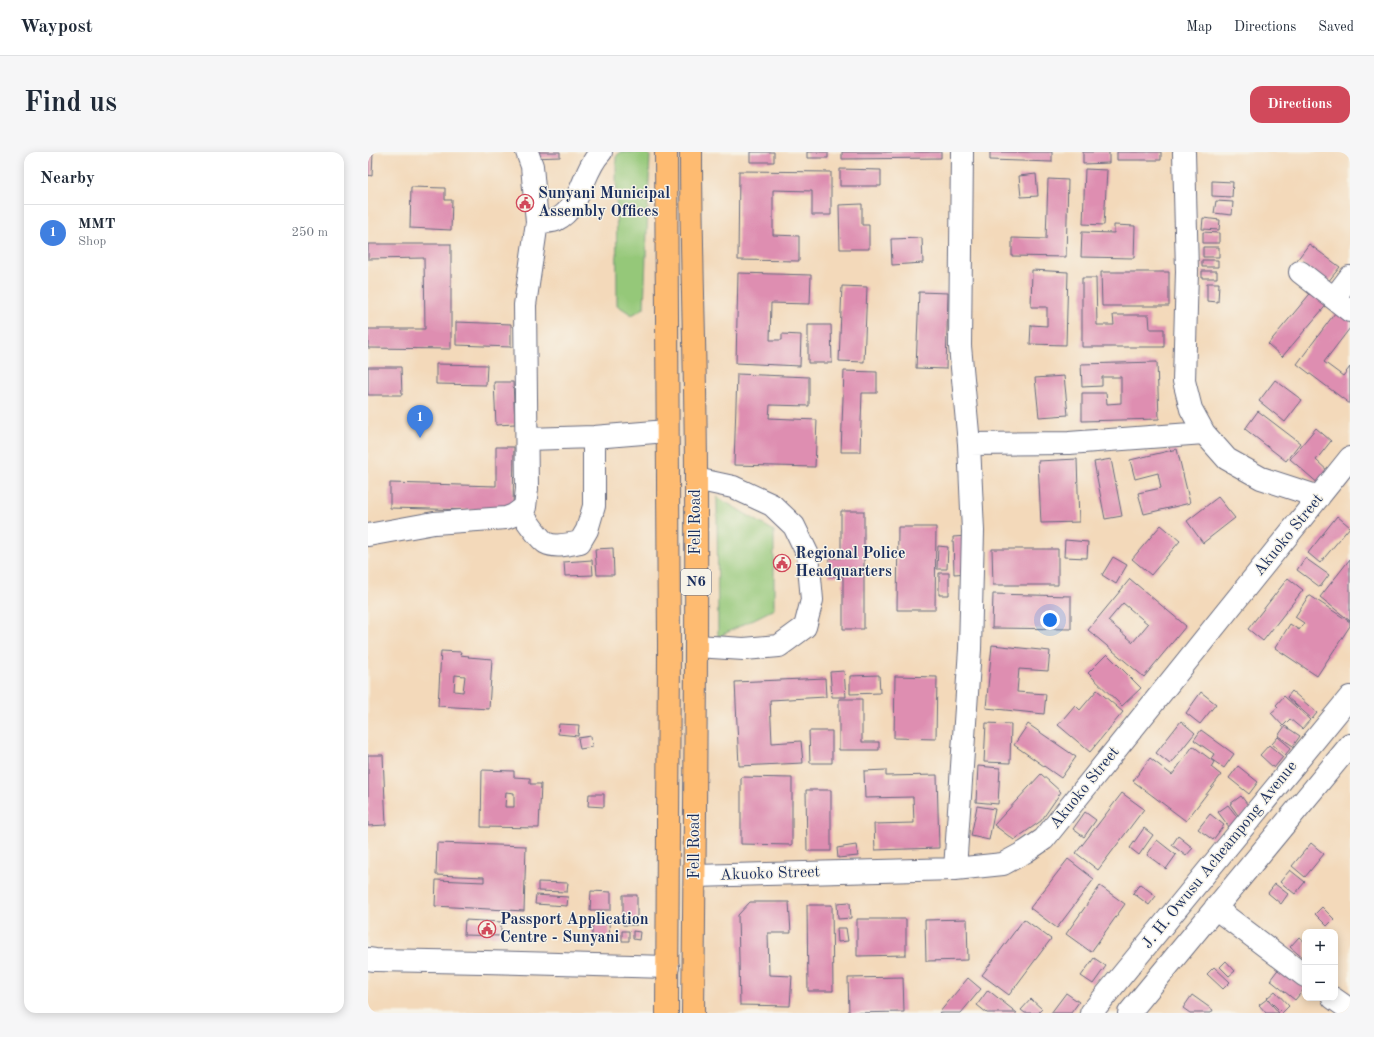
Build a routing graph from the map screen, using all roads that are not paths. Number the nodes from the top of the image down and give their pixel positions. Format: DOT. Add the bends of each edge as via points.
graph roads {
  1 [pos="527,152"];
  2 [pos="602,152"];
  3 [pos="666,152"];
  4 [pos="692,152"];
  5 [pos="962,152"];
  6 [pos="1184,152"];
  7 [pos="537,222"];
  8 [pos="1300,272"];
  9 [pos="1350,278"];
  10 [pos="1342,304"];
  11 [pos="667,431"];
  12 [pos="1204,433"];
  13 [pos="594,437"];
  14 [pos="527,439"];
  15 [pos="968,444"];
  16 [pos="1350,458"];
  17 [pos="696,479"];
  18 [pos="1319,497"];
  19 [pos="520,511"];
  20 [pos="368,535"];
  21 [pos="696,646"];
  22 [pos="1350,698"];
  23 [pos="1350,745"];
  24 [pos="955,869"];
  25 [pos="695,876"];
  26 [pos="1215,908"];
  27 [pos="368,959"];
  28 [pos="668,967"];
  29 [pos="1302,974"];
  30 [pos="1338,1001"];
  31 [pos="1350,1010"];
  32 [pos="667,1013"];
  33 [pos="693,1013"];
  34 [pos="1091,1013"];
  35 [pos="1129,1013"];
  1 -- 7 [label="street" via="532,166"];
  2 -- 7 [label="street" via="594,159 581,190 568,211 555,220"];
  3 -- 11 [label="main road, Fell Road / N6"];
  4 -- 17 [label="main road, Fell Road / N6"];
  5 -- 15 [label="street" via="960,346"];
  6 -- 12 [label="street" via="1187,271 1184,381 1191,409"];
  7 -- 14 [label="street" via="526,305"];
  8 -- 10 [label="street"];
  9 -- 10 [label="street"];
  11 -- 13 [label="street"];
  11 -- 28 [label="main road, Fell Road / N6"];
  12 -- 15 [label="street" via="1069,444"];
  12 -- 18 [label="street" via="1227,458 1261,478"];
  13 -- 14 [label="street"];
  13 -- 19 [label="street" via="594,506 587,530 580,542 563,546 546,543"];
  14 -- 19 [label="street" via="526,503"];
  15 -- 24 [label="street" via="973,530 970,649"];
  16 -- 18 [label="street, Akuoko Street"];
  17 -- 21 [label="main road, Fell Road / N6"];
  17 -- 21 [label="street" via="733,487 772,505 794,526 808,555 812,600 805,626 780,646 744,650"];
  18 -- 24 [label="street, Akuoko Street" via="1044,839 1003,864"];
  19 -- 20 [label="street" via="506,518 434,523"];
  21 -- 25 [label="main road, Fell Road / N6"];
  22 -- 34 [label="street, J. H. Owusu Acheampong Avenue"];
  23 -- 26 [label="street, J. H. Owusu Acheampong Avenue"];
  24 -- 25 [label="street, Akuoko Street"];
  25 -- 33 [label="main road, Fell Road / N6"];
  26 -- 29 [label="street"];
  26 -- 35 [label="street, J. H. Owusu Acheampong Avenue"];
  27 -- 28 [label="street"];
  28 -- 32 [label="main road, Fell Road / N6"];
  30 -- 31 [label="street"];
}
